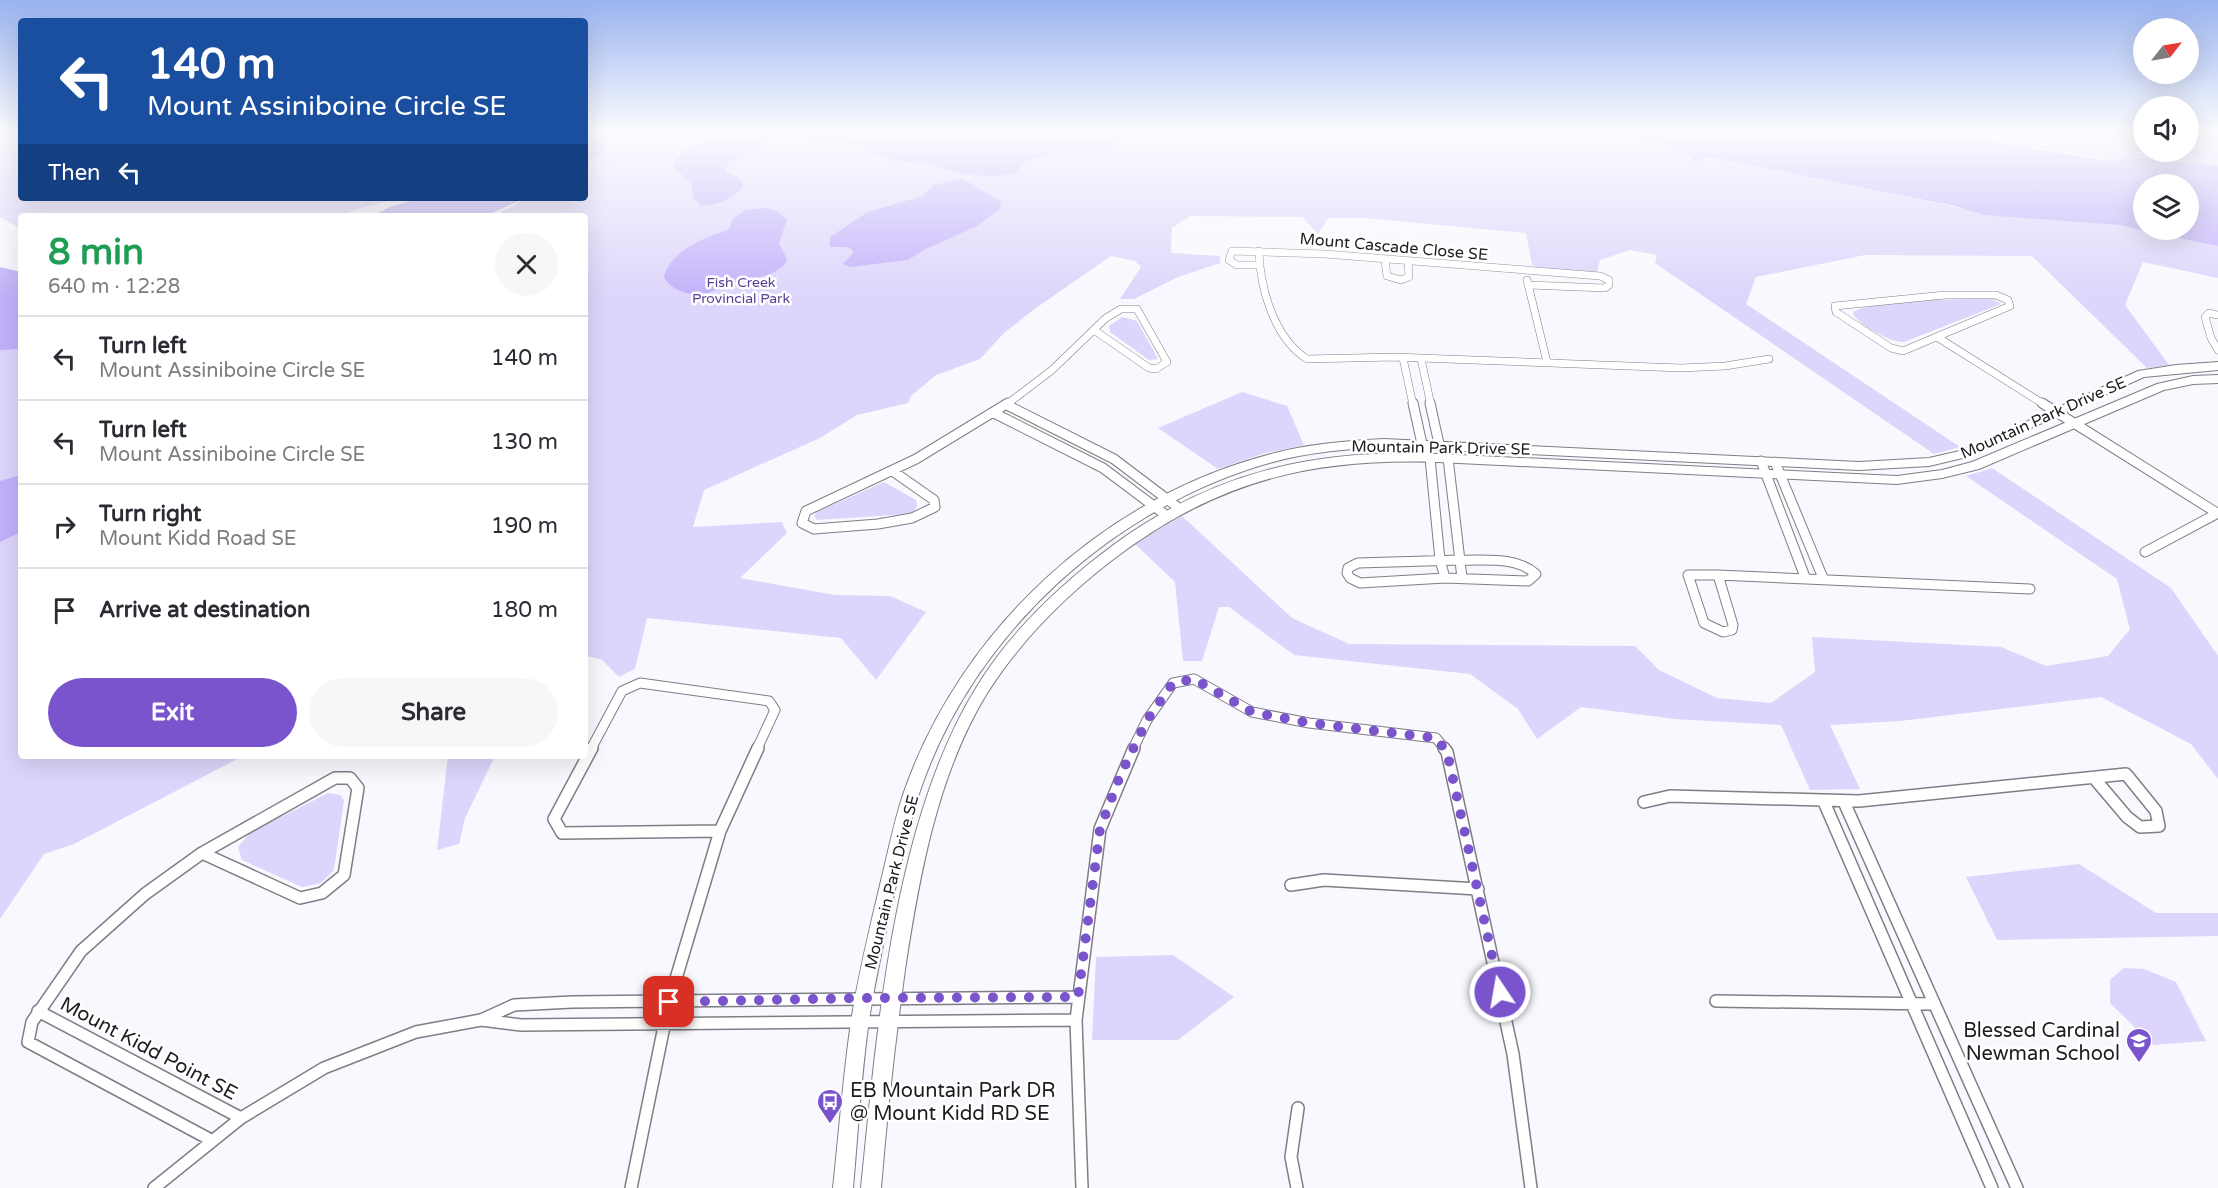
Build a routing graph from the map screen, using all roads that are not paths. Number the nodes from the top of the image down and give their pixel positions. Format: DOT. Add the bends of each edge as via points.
graph roads {
  1 [pos="1259,251"];
  2 [pos="1385,260"];
  3 [pos="1408,262"];
  4 [pos="1258,265"];
  5 [pos="1525,271"];
  6 [pos="1529,285"];
  7 [pos="2218,315"];
  8 [pos="1094,330"];
  9 [pos="1937,337"];
  10 [pos="2218,350"];
  11 [pos="1403,358"];
  12 [pos="1421,358"];
  13 [pos="1769,359"];
  14 [pos="1547,362"];
  15 [pos="2218,366"];
  16 [pos="2218,379"];
  17 [pos="1008,405"];
  18 [pos="2055,412"];
  19 [pos="996,414"];
  20 [pos="2075,424"];
  21 [pos="1082,442"];
  22 [pos="1422,444"];
  23 [pos="1439,444"];
  24 [pos="1073,451"];
  25 [pos="1430,458"];
  26 [pos="1448,458"];
  27 [pos="1771,467"];
  28 [pos="894,472"];
  29 [pos="1167,498"];
  30 [pos="1153,504"];
  31 [pos="1173,513"];
  32 [pos="2218,513"];
  33 [pos="2145,552"];
  34 [pos="1440,560"];
  35 [pos="1460,560"];
  36 [pos="1718,575"];
  37 [pos="1805,577"];
  38 [pos="1445,578"];
  39 [pos="1462,578"];
  40 [pos="1823,578"];
  41 [pos="2030,589"];
  42 [pos="588,755"];
  43 [pos="586,759"];
  44 [pos="2094,778"];
  45 [pos="1644,802"];
  46 [pos="1824,802"];
  47 [pos="1844,802"];
  48 [pos="720,831"];
  49 [pos="202,853"];
  50 [pos="1291,885"];
  51 [pos="1478,889"];
  52 [pos="1078,997"];
  53 [pos="864,998"];
  54 [pos="892,998"];
  55 [pos="1716,1001"];
  56 [pos="669,1002"];
  57 [pos="1913,1004"];
  58 [pos="1934,1004"];
  59 [pos="38,1011"];
  60 [pos="481,1020"];
  61 [pos="1076,1020"];
  62 [pos="860,1023"];
  63 [pos="889,1023"];
  64 [pos="666,1025"];
  65 [pos="1298,1108"];
  66 [pos="242,1118"];
  67 [pos="210,1140"];
  68 [pos="154,1188"];
  69 [pos="631,1188"];
  70 [pos="843,1188"];
  71 [pos="871,1188"];
  72 [pos="1082,1188"];
  73 [pos="1296,1188"];
  74 [pos="1531,1188"];
  75 [pos="1992,1188"];
  76 [pos="2017,1188"];
  1 -- 2 [label="street, Mount Cascade Close SE"];
  1 -- 4 [label="street"];
  1 -- 4 [label="street, Mount Cascade Close SE" via="1232,251 1229,256 1237,265"];
  2 -- 3 [label="street, Mount Cascade Close SE"];
  2 -- 3 [label="street" via="1387,276 1396,281 1409,277"];
  3 -- 5 [label="street, Mount Cascade Close SE"];
  4 -- 11 [label="street" via="1273,316 1298,353 1309,359"];
  5 -- 6 [label="street"];
  5 -- 6 [label="street, Mount Cascade Close SE" via="1600,276 1609,280 1605,288"];
  6 -- 14 [label="street"];
  7 -- 10 [label="street" via="2209,313 2205,317"];
  8 -- 8 [label="street" via="1149,368 1156,369 1167,362 1137,309 1116,310"];
  8 -- 17 [label="street" via="1060,364"];
  9 -- 9 [label="street" via="2010,306 2008,300 1996,295 1945,294 1835,306 1836,312 1891,348 1903,351"];
  9 -- 18 [label="street"];
  11 -- 12 [label="street"];
  11 -- 22 [label="street"];
  12 -- 14 [label="street"];
  12 -- 23 [label="street"];
  13 -- 14 [label="street" via="1692,369"];
  15 -- 18 [label="street, Mountain Park Drive SE" via="2142,374"];
  16 -- 20 [label="street, Mountain Park Drive SE" via="2161,387"];
  17 -- 19 [label="street"];
  17 -- 21 [label="street"];
  18 -- 20 [label="street"];
  18 -- 27 [label="street, Mountain Park Drive SE" via="1967,453 1929,462"];
  19 -- 24 [label="street"];
  19 -- 28 [label="street"];
  20 -- 27 [label="street, Mountain Park Drive SE" via="1975,466 1942,474 1897,480"];
  20 -- 32 [label="street"];
  21 -- 24 [label="street"];
  21 -- 29 [label="street" via="1114,459"];
  22 -- 23 [label="street, Mountain Park Drive SE"];
  22 -- 25 [label="street"];
  22 -- 29 [label="street, Mountain Park Drive SE" via="1353,445 1295,453 1223,473"];
  23 -- 26 [label="street"];
  23 -- 27 [label="street, Mountain Park Drive SE"];
  24 -- 30 [label="street"];
  25 -- 26 [label="street, Mountain Park Drive SE"];
  25 -- 31 [label="street, Mountain Park Drive SE" via="1358,458 1301,466 1232,484"];
  25 -- 34 [label="street"];
  26 -- 27 [label="street, Mountain Park Drive SE"];
  26 -- 35 [label="street"];
  27 -- 37 [label="street"];
  27 -- 40 [label="street"];
  28 -- 28 [label="street" via="934,500 935,507 911,518 814,530 802,523 806,511"];
  29 -- 30 [label="street, Mountain Park Drive SE"];
  29 -- 31 [label="street"];
  30 -- 31 [label="street"];
  30 -- 53 [label="street, Mountain Park Drive SE" via="1098,542 1037,593 982,658 961,692 917,778 898,840"];
  31 -- 54 [label="street, Mountain Park Drive SE" via="1111,554 1053,603 1000,664 978,699 939,782 917,853"];
  32 -- 33 [label="street"];
  34 -- 35 [label="street"];
  34 -- 38 [label="street"];
  34 -- 38 [label="street" via="1358,563 1348,568 1347,573 1360,583"];
  35 -- 39 [label="street"];
  35 -- 39 [label="street" via="1519,563 1530,566 1536,574 1528,581"];
  36 -- 36 [label="street" via="1688,575 1704,623 1723,632 1732,630 1733,625"];
  36 -- 37 [label="street"];
  37 -- 40 [label="street"];
  38 -- 39 [label="street"];
  40 -- 41 [label="street"];
  42 -- 48 [label="street" via="622,691 640,683 769,701 775,710"];
  43 -- 48 [label="street" via="554,819 562,833"];
  44 -- 44 [label="street" via="2140,827 2158,826 2156,811 2126,774"];
  44 -- 47 [label="street"];
  45 -- 46 [label="street" via="1670,795"];
  46 -- 47 [label="street"];
  46 -- 57 [label="street"];
  47 -- 58 [label="street"];
  48 -- 56 [label="street"];
  49 -- 49 [label="street, Mount Kidd Point SE" via="300,898 322,893 344,875 358,788 350,778 335,778"];
  49 -- 59 [label="street, Mount Kidd Point SE" via="145,894 81,951"];
  50 -- 51 [label="street" via="1324,880"];
  51 -- 52 [label="street" via="1447,752 1436,738 1252,712 1194,679 1173,683 1147,720 1100,829"];
  51 -- 74 [label="street" via="1514,1054"];
  52 -- 54 [label="street"];
  52 -- 61 [label="street"];
  53 -- 54 [label="street"];
  53 -- 56 [label="street"];
  53 -- 62 [label="street, Mountain Park Drive SE"];
  54 -- 63 [label="street, Mountain Park Drive SE"];
  55 -- 57 [label="street"];
  56 -- 60 [label="street" via="514,1005"];
  56 -- 64 [label="street"];
  57 -- 58 [label="street"];
  57 -- 75 [label="street"];
  58 -- 76 [label="street"];
  59 -- 66 [label="street, Mount Kidd Point SE"];
  59 -- 67 [label="street, Mount Kidd Point SE" via="28,1042"];
  60 -- 64 [label="street" via="521,1025"];
  60 -- 66 [label="street" via="416,1032 324,1068"];
  61 -- 63 [label="street"];
  61 -- 72 [label="street"];
  62 -- 63 [label="street"];
  62 -- 64 [label="street"];
  62 -- 70 [label="street, Mountain Park Drive SE"];
  63 -- 71 [label="street, Mountain Park Drive SE"];
  64 -- 69 [label="street"];
  65 -- 73 [label="street" via="1291,1157"];
  66 -- 67 [label="street"];
  67 -- 68 [label="street"];
}
